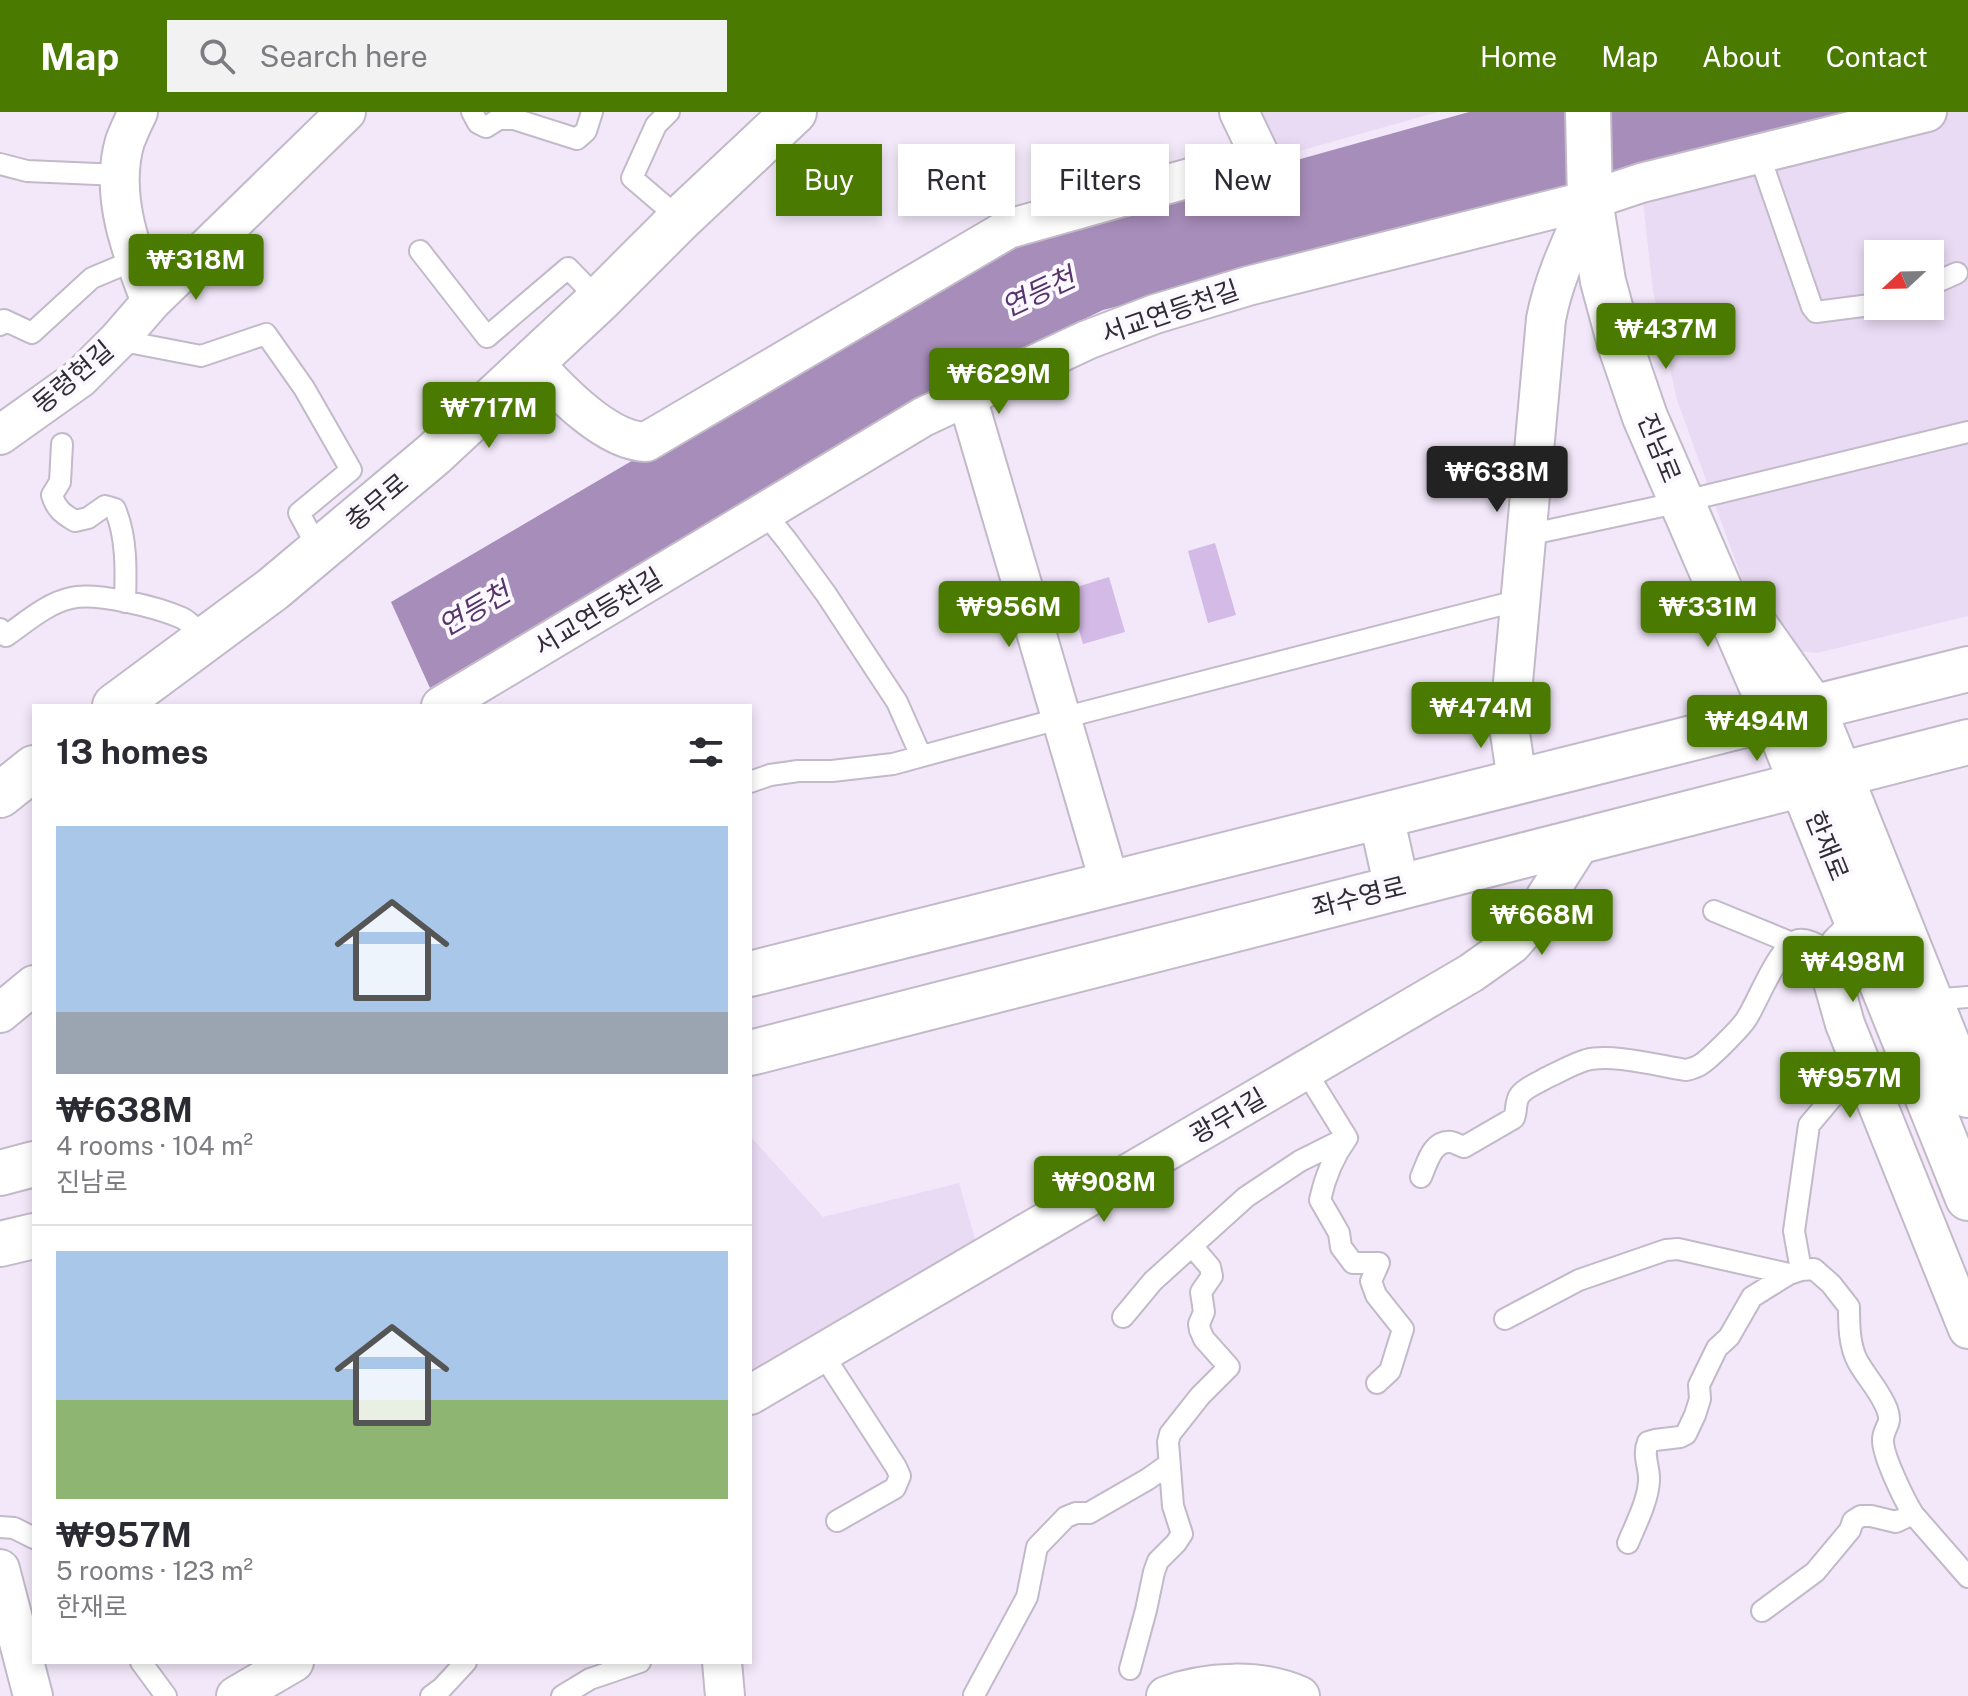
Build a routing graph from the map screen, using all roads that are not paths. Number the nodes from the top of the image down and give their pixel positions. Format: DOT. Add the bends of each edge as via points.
graph roads {
  1 [pos="138,112"];
  2 [pos="346,112"];
  3 [pos="472,112"];
  4 [pos="592,112"];
  5 [pos="669,112"];
  6 [pos="794,112"];
  7 [pos="1239,112"];
  8 [pos="1588,112"];
  9 [pos="1927,112"];
  10 [pos="1759,154"];
  11 [pos="0,164"];
  12 [pos="120,175"];
  13 [pos="1590,200"];
  14 [pos="680,219"];
  15 [pos="420,251"];
  16 [pos="135,260"];
  17 [pos="1957,273"];
  18 [pos="1944,279"];
  19 [pos="599,300"];
  20 [pos="151,302"];
  21 [pos="1864,306"];
  22 [pos="1,321"];
  23 [pos="118,340"];
  24 [pos="533,362"];
  25 [pos="967,397"];
  26 [pos="1968,432"];
  27 [pos="0,435"];
  28 [pos="62,444"];
  29 [pos="1681,502"];
  30 [pos="764,512"];
  31 [pos="1527,535"];
  32 [pos="319,550"];
  33 [pos="1520,600"];
  34 [pos="125,602"];
  35 [pos="0,629"];
  36 [pos="206,639"];
  37 [pos="1968,669"];
  38 [pos="118,704"];
  39 [pos="444,704"];
  40 [pos="1794,712"];
  41 [pos="1062,718"];
  42 [pos="1968,742"];
  43 [pos="921,756"];
  44 [pos="32,770"];
  45 [pos="1820,780"];
  46 [pos="752,781"];
  47 [pos="1517,781"];
  48 [pos="0,795"];
  49 [pos="1381,816"];
  50 [pos="1582,840"];
  51 [pos="1110,884"];
  52 [pos="1397,888"];
  53 [pos="1714,911"];
  54 [pos="1846,940"];
  55 [pos="1792,943"];
  56 [pos="752,974"];
  57 [pos="32,987"];
  58 [pos="1949,998"];
  59 [pos="0,1013"];
  60 [pos="752,1052"];
  61 [pos="1861,1063"];
  62 [pos="1305,1070"];
  63 [pos="1968,1095"];
  64 [pos="1347,1138"];
  65 [pos="32,1165"];
  66 [pos="0,1173"];
  67 [pos="1421,1177"];
  68 [pos="1968,1198"];
  69 [pos="32,1236"];
  70 [pos="0,1244"];
  71 [pos="1192,1246"];
  72 [pos="1795,1272"];
  73 [pos="1123,1317"];
  74 [pos="1505,1319"];
  75 [pos="1968,1329"];
  76 [pos="822,1353"];
  77 [pos="1377,1383"];
  78 [pos="752,1394"];
  79 [pos="1169,1464"];
  80 [pos="1913,1514"];
  81 [pos="837,1521"];
  82 [pos="0,1527"];
  83 [pos="32,1537"];
  84 [pos="1628,1543"];
  85 [pos="0,1569"];
  86 [pos="1968,1577"];
  87 [pos="1762,1611"];
  88 [pos="142,1664"];
  89 [pos="289,1664"];
  90 [pos="464,1664"];
  91 [pos="634,1664"];
  92 [pos="722,1664"];
  93 [pos="1130,1669"];
  94 [pos="248,1680"];
  95 [pos="974,1695"];
  96 [pos="33,1696"];
  97 [pos="166,1696"];
  98 [pos="431,1696"];
  99 [pos="562,1696"];
  100 [pos="725,1696"];
  101 [pos="1166,1696"];
  102 [pos="1300,1696"];
  1 -- 12 [label="street" via="125,142"];
  2 -- 20 [label="street, 동령현길"];
  3 -- 4 [label="lane" via="486,127 499,119 514,119 577,139"];
  5 -- 14 [label="lane" via="656,125 632,178"];
  6 -- 14 [label="main road, 충무로"];
  7 -- 24 [label="street" via="1261,158 1008,229 646,442 627,439 589,415"];
  8 -- 13 [label="main road, 진남로"];
  9 -- 10 [label="street, 서교연등천길"];
  10 -- 13 [label="street, 서교연등천길"];
  10 -- 21 [label="lane" via="1812,307 1816,312"];
  11 -- 12 [label="lane" via="27,171"];
  12 -- 16 [label="street"];
  13 -- 25 [label="street, 서교연등천길" via="1155,314"];
  13 -- 29 [label="main road, 진남로" via="1620,344"];
  13 -- 31 [label="street" via="1548,306"];
  14 -- 19 [label="main road, 충무로"];
  15 -- 19 [label="lane" via="487,337 568,268"];
  16 -- 20 [label="street"];
  16 -- 22 [label="lane" via="92,278 32,333"];
  17 -- 18 [label="lane"];
  19 -- 24 [label="main road, 충무로"];
  20 -- 23 [label="street, 동령현길"];
  23 -- 27 [label="street, 동령현길" via="80,378"];
  23 -- 32 [label="lane" via="201,356 266,334 351,470 299,513"];
  24 -- 32 [label="main road, 충무로"];
  25 -- 30 [label="street, 서교연등천길" via="923,417"];
  25 -- 41 [label="street"];
  26 -- 29 [label="lane"];
  28 -- 34 [label="lane" via="60,482 52,495 55,506 75,521 105,506 115,509 122,526"];
  29 -- 31 [label="lane"];
  29 -- 40 [label="main road, 진남로" via="1703,554"];
  30 -- 39 [label="street, 서교연등천길"];
  30 -- 43 [label="lane" via="897,702"];
  31 -- 33 [label="street"];
  32 -- 36 [label="main road, 충무로"];
  33 -- 41 [label="lane"];
  33 -- 47 [label="street" via="1510,733"];
  34 -- 35 [label="lane" via="71,597 6,636"];
  34 -- 36 [label="lane" via="184,619"];
  36 -- 38 [label="main road, 충무로"];
  37 -- 40 [label="main road"];
  40 -- 45 [label="main road, 한재로"];
  40 -- 47 [label="main road"];
  41 -- 43 [label="lane"];
  41 -- 51 [label="street"];
  42 -- 45 [label="main road, 좌수영로"];
  43 -- 46 [label="lane"];
  44 -- 48 [label="main road"];
  45 -- 50 [label="main road, 좌수영로"];
  45 -- 54 [label="main road, 한재로"];
  45 -- 58 [label="main road, 한재로"];
  47 -- 49 [label="main road"];
  49 -- 51 [label="main road"];
  49 -- 52 [label="main road"];
  50 -- 52 [label="main road, 좌수영로"];
  50 -- 62 [label="street, 광무1길" via="1512,944"];
  51 -- 56 [label="main road"];
  52 -- 60 [label="main road, 좌수영로"];
  53 -- 55 [label="lane"];
  54 -- 55 [label="lane"];
  54 -- 61 [label="street" via="1830,960 1832,978"];
  54 -- 68 [label="main road, 한재로"];
  55 -- 67 [label="lane" via="1747,1019 1697,1067 1584,1060 1521,1093 1514,1118 1464,1147 1452,1142 1437,1147"];
  57 -- 59 [label="street"];
  58 -- 63 [label="main road, 한재로"];
  61 -- 72 [label="lane" via="1809,1125 1794,1231"];
  61 -- 75 [label="street"];
  62 -- 64 [label="lane"];
  62 -- 76 [label="street, 광무1길"];
  64 -- 71 [label="lane" via="1246,1197"];
  64 -- 77 [label="lane" via="1335,1154 1320,1200 1353,1263 1379,1263 1371,1281 1376,1295 1403,1329 1390,1371"];
  65 -- 66 [label="main road"];
  69 -- 70 [label="main road"];
  71 -- 73 [label="lane"];
  71 -- 79 [label="lane" via="1212,1276 1201,1292 1200,1330 1229,1367 1170,1434"];
  72 -- 74 [label="lane" via="1666,1250 1579,1280"];
  72 -- 80 [label="lane" via="1814,1269 1849,1307 1858,1362 1888,1411 1890,1423 1883,1439 1888,1460"];
  72 -- 84 [label="lane" via="1752,1297 1717,1348 1699,1385 1698,1407 1686,1434 1648,1442 1644,1450 1649,1481"];
  76 -- 78 [label="street, 광무1길"];
  76 -- 81 [label="lane" via="900,1476 895,1488"];
  79 -- 93 [label="lane" via="1182,1534 1158,1561"];
  79 -- 95 [label="lane" via="1089,1513 1066,1517 1037,1547 1027,1597"];
  80 -- 86 [label="lane"];
  80 -- 87 [label="lane" via="1896,1522 1871,1516 1853,1521 1815,1572"];
  82 -- 83 [label="lane"];
  85 -- 96 [label="street"];
  88 -- 97 [label="lane"];
  89 -- 94 [label="street"];
  90 -- 98 [label="lane"];
  91 -- 99 [label="lane" via="590,1679"];
  92 -- 100 [label="street"];
  101 -- 102 [label="street" via="1231,1683"];
}
